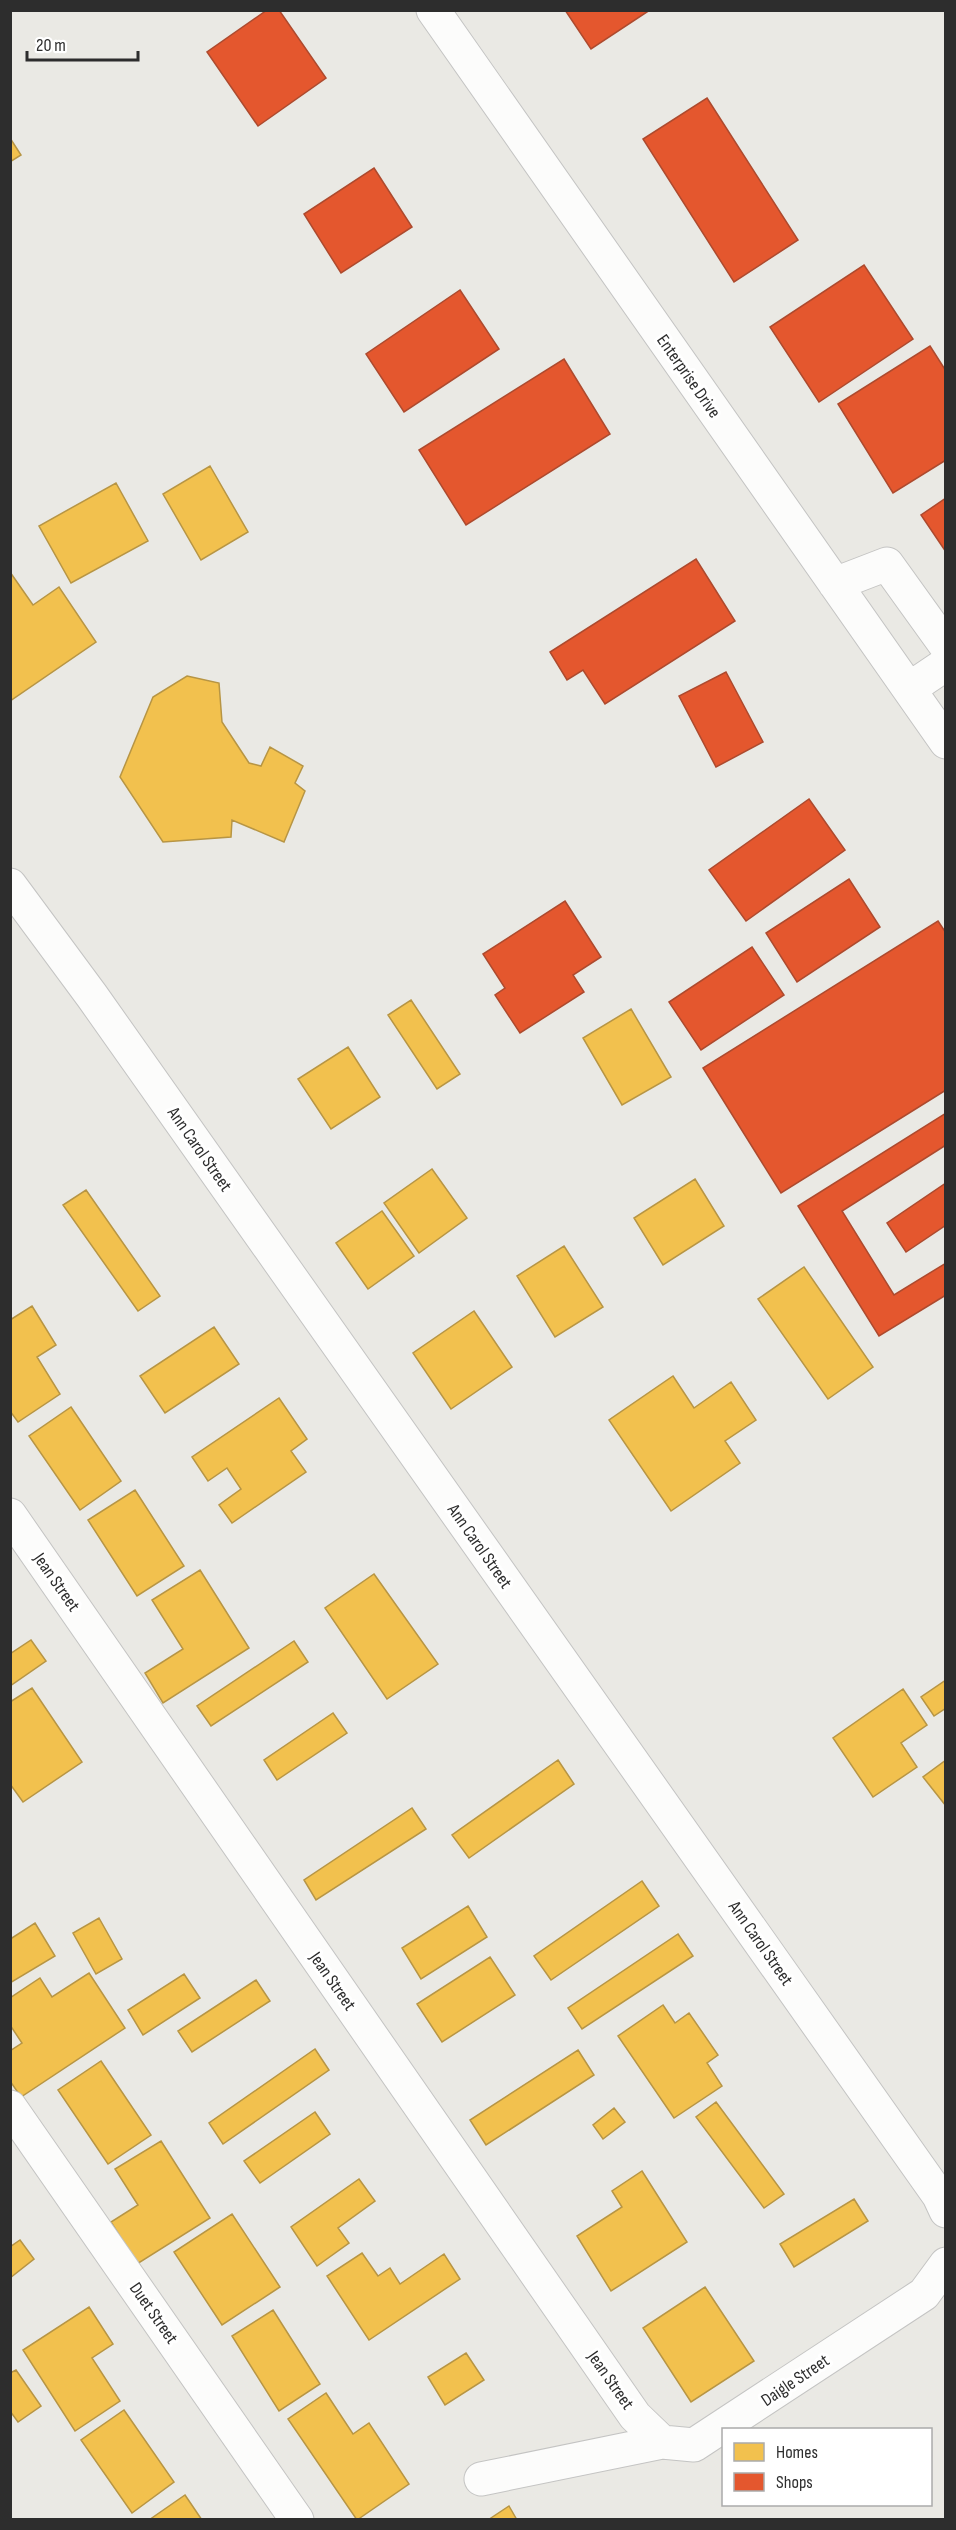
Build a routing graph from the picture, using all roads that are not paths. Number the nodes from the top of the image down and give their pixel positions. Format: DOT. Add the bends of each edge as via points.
graph roads {
  1 [pos="433,10"];
  2 [pos="835,584"];
  3 [pos="945,646"];
  4 [pos="945,664"];
  5 [pos="909,689"];
  6 [pos="945,742"];
  7 [pos="10,885"];
  8 [pos="10,1515"];
  9 [pos="10,2107"];
  10 [pos="945,2211"];
  11 [pos="945,2264"];
  12 [pos="723,2428"];
  13 [pos="722,2429"];
  14 [pos="662,2442"];
  15 [pos="481,2479"];
  16 [pos="297,2520"];
  1 -- 2 [label="street, Enterprise Drive"];
  2 -- 3 [label="street" via="887,564"];
  2 -- 5 [label="street, Enterprise Drive"];
  4 -- 5 [label="street"];
  5 -- 6 [label="street, Enterprise Drive"];
  7 -- 10 [label="street, Ann Carol Street" via="932,2186"];
  8 -- 14 [label="street, Jean Street" via="635,2416"];
  9 -- 16 [label="street, Duet Street"];
  11 -- 12 [label="street, Daigle Street" via="924,2294"];
  13 -- 14 [label="street, Daigle Street" via="694,2445"];
  14 -- 15 [label="street, Daigle Street"];
}
